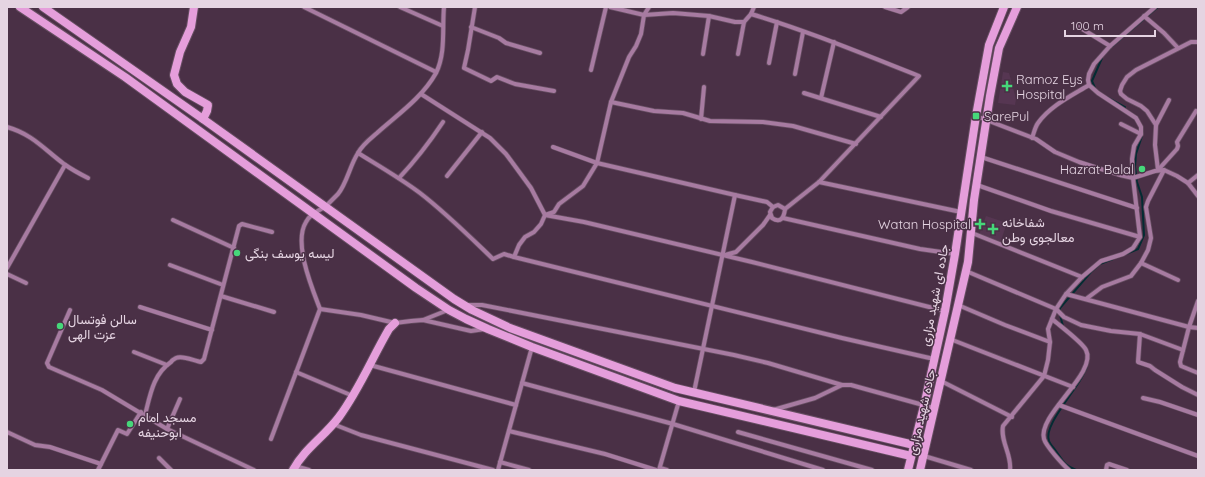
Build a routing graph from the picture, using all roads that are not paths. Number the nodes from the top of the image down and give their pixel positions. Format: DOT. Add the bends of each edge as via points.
graph roads {
  1 [pos="20,7"];
  2 [pos="43,7"];
  3 [pos="194,7"];
  4 [pos="304,7"];
  5 [pos="400,7"];
  6 [pos="444,7"];
  7 [pos="475,7"];
  8 [pos="606,7"];
  9 [pos="610,7"];
  10 [pos="649,7"];
  11 [pos="754,7"];
  12 [pos="885,7"];
  13 [pos="908,7"];
  14 [pos="1004,7"];
  15 [pos="1016,7"];
  16 [pos="1155,7"];
  17 [pos="751,14"];
  18 [pos="644,15"];
  19 [pos="709,16"];
  20 [pos="1144,16"];
  21 [pos="744,22"];
  22 [pos="777,22"];
  23 [pos="442,26"];
  24 [pos="471,27"];
  25 [pos="1080,27"];
  26 [pos="804,32"];
  27 [pos="834,42"];
  28 [pos="1198,42"];
  29 [pos="1110,46"];
  30 [pos="1178,48"];
  31 [pos="540,53"];
  32 [pos="703,54"];
  33 [pos="738,54"];
  34 [pos="769,63"];
  35 [pos="591,70"];
  36 [pos="436,72"];
  37 [pos="795,74"];
  38 [pos="1089,85"];
  39 [pos="704,88"];
  40 [pos="554,92"];
  41 [pos="804,93"];
  42 [pos="421,94"];
  43 [pos="821,98"];
  44 [pos="1169,100"];
  45 [pos="611,102"];
  46 [pos="1196,110"];
  47 [pos="976,116"];
  48 [pos="881,117"];
  49 [pos="203,119"];
  50 [pos="701,119"];
  51 [pos="987,119"];
  52 [pos="443,122"];
  53 [pos="1121,124"];
  54 [pos="1156,125"];
  55 [pos="7,127"];
  56 [pos="482,132"];
  57 [pos="1141,134"];
  58 [pos="1032,138"];
  59 [pos="856,144"];
  60 [pos="553,147"];
  61 [pos="358,153"];
  62 [pos="981,157"];
  63 [pos="597,163"];
  64 [pos="65,165"];
  65 [pos="1158,170"];
  66 [pos="1164,170"];
  67 [pos="1198,175"];
  68 [pos="446,176"];
  69 [pos="88,178"];
  70 [pos="399,178"];
  71 [pos="1133,178"];
  72 [pos="819,182"];
  73 [pos="1188,183"];
  74 [pos="977,185"];
  75 [pos="735,195"];
  76 [pos="1198,196"];
  77 [pos="325,206"];
  78 [pos="773,207"];
  79 [pos="1137,208"];
  80 [pos="785,209"];
  81 [pos="961,212"];
  82 [pos="313,214"];
  83 [pos="545,215"];
  84 [pos="770,215"];
  85 [pos="783,218"];
  86 [pos="174,220"];
  87 [pos="272,232"];
  88 [pos="972,233"];
  89 [pos="1140,237"];
  90 [pos="234,248"];
  91 [pos="955,254"];
  92 [pos="722,255"];
  93 [pos="514,257"];
  94 [pos="1141,263"];
  95 [pos="170,265"];
  96 [pos="7,268"];
  97 [pos="966,271"];
  98 [pos="7,274"];
  99 [pos="1082,277"];
  100 [pos="1178,280"];
  101 [pos="26,283"];
  102 [pos="223,285"];
  103 [pos="1066,294"];
  104 [pos="221,296"];
  105 [pos="1086,299"];
  106 [pos="1198,301"];
  107 [pos="463,305"];
  108 [pos="713,305"];
  109 [pos="958,305"];
  110 [pos="140,307"];
  111 [pos="320,309"];
  112 [pos="1056,309"];
  113 [pos="70,310"];
  114 [pos="449,310"];
  115 [pos="472,310"];
  116 [pos="944,311"];
  117 [pos="274,312"];
  118 [pos="466,319"];
  119 [pos="1052,319"];
  120 [pos="423,320"];
  121 [pos="396,323"];
  122 [pos="1189,326"];
  123 [pos="1198,328"];
  124 [pos="488,329"];
  125 [pos="212,330"];
  126 [pos="1140,334"];
  127 [pos="950,339"];
  128 [pos="1050,342"];
  129 [pos="532,347"];
  130 [pos="703,349"];
  131 [pos="1184,350"];
  132 [pos="134,352"];
  133 [pos="934,359"];
  134 [pos="167,365"];
  135 [pos="369,365"];
  136 [pos="296,372"];
  137 [pos="1198,373"];
  138 [pos="1044,376"];
  139 [pos="941,381"];
  140 [pos="522,383"];
  141 [pos="842,384"];
  142 [pos="1073,387"];
  143 [pos="694,392"];
  144 [pos="352,396"];
  145 [pos="1198,396"];
  146 [pos="1143,398"];
  147 [pos="180,399"];
  148 [pos="679,400"];
  149 [pos="516,405"];
  150 [pos="1059,405"];
  151 [pos="924,406"];
  152 [pos="935,408"];
  153 [pos="768,411"];
  154 [pos="140,412"];
  155 [pos="145,415"];
  156 [pos="1198,415"];
  157 [pos="1012,417"];
  158 [pos="333,424"];
  159 [pos="672,424"];
  160 [pos="167,429"];
  161 [pos="509,431"];
  162 [pos="7,432"];
  163 [pos="738,432"];
  164 [pos="271,439"];
  165 [pos="914,444"];
  166 [pos="911,456"];
  167 [pos="924,456"];
  168 [pos="1198,456"];
  169 [pos="159,458"];
  170 [pos="500,462"];
  171 [pos="101,464"];
  172 [pos="294,468"];
  173 [pos="658,469"];
  174 [pos="98,470"];
  175 [pos="171,470"];
  176 [pos="254,470"];
  177 [pos="310,470"];
  178 [pos="493,470"];
  179 [pos="498,470"];
  180 [pos="529,470"];
  181 [pos="667,470"];
  182 [pos="823,470"];
  183 [pos="872,470"];
  184 [pos="908,470"];
  185 [pos="920,470"];
  186 [pos="971,470"];
  187 [pos="1010,470"];
  188 [pos="1069,470"];
  189 [pos="1106,470"];
  190 [pos="1128,470"];
  1 -- 82 [label="main road" via="125,77"];
  2 -- 49 [label="main road"];
  3 -- 49 [label="main road" via="191,27 180,52 174,76 177,84 185,92 208,106"];
  4 -- 36 [label="street"];
  5 -- 23 [label="street"];
  6 -- 23 [label="street"];
  7 -- 24 [label="street"];
  8 -- 35 [label="street"];
  9 -- 18 [label="street"];
  10 -- 18 [label="street"];
  11 -- 17 [label="street"];
  12 -- 13 [label="street" via="901,12"];
  14 -- 47 [label="main road, جاده ای شهید مزاری" via="989,45"];
  15 -- 51 [label="main road" via="1000,48"];
  16 -- 20 [label="street"];
  17 -- 21 [label="street"];
  17 -- 22 [label="street"];
  18 -- 19 [label="street" via="673,13"];
  18 -- 45 [label="street" via="639,40 629,57"];
  19 -- 21 [label="street"];
  19 -- 32 [label="street"];
  20 -- 29 [label="street"];
  20 -- 30 [label="street"];
  21 -- 33 [label="street"];
  22 -- 26 [label="street"];
  22 -- 34 [label="street"];
  23 -- 36 [label="street" via="442,54"];
  24 -- 31 [label="street" via="506,43"];
  24 -- 40 [label="street" via="464,68 491,81 497,77 515,84"];
  25 -- 29 [label="street"];
  26 -- 27 [label="street"];
  26 -- 37 [label="street"];
  27 -- 43 [label="street"];
  27 -- 48 [label="street" via="919,76"];
  28 -- 30 [label="street" via="1191,42"];
  29 -- 38 [label="street" via="1094,64 1089,74"];
  30 -- 54 [label="street" via="1136,70 1127,77 1120,91 1127,99 1141,106"];
  36 -- 42 [label="street"];
  38 -- 57 [label="street" via="1136,118 1141,127"];
  38 -- 58 [label="street" via="1046,114 1037,125"];
  39 -- 50 [label="street"];
  41 -- 43 [label="street"];
  42 -- 56 [label="street"];
  42 -- 61 [label="street"];
  43 -- 48 [label="street"];
  44 -- 54 [label="street"];
  45 -- 50 [label="street" via="683,113"];
  45 -- 63 [label="street"];
  46 -- 65 [label="street" via="1177,142 1178,146"];
  47 -- 51 [label="street"];
  47 -- 81 [label="main road, جاده ای شهید مزاری"];
  48 -- 59 [label="street"];
  49 -- 77 [label="main road"];
  50 -- 59 [label="street" via="793,126"];
  51 -- 58 [label="street"];
  51 -- 62 [label="main road"];
  52 -- 70 [label="street"];
  53 -- 57 [label="street"];
  54 -- 65 [label="street"];
  55 -- 64 [label="street" via="39,143"];
  56 -- 68 [label="street"];
  56 -- 83 [label="street" via="506,154 531,188"];
  57 -- 71 [label="street" via="1134,146"];
  58 -- 71 [label="street" via="1055,152 1079,162"];
  59 -- 72 [label="street"];
  60 -- 63 [label="street"];
  61 -- 70 [label="street"];
  61 -- 77 [label="street" via="339,193"];
  62 -- 74 [label="main road"];
  62 -- 79 [label="street"];
  63 -- 75 [label="street"];
  63 -- 83 [label="street" via="583,186 559,204 554,212"];
  64 -- 69 [label="street"];
  64 -- 96 [label="street"];
  65 -- 66 [label="street"];
  65 -- 71 [label="street"];
  66 -- 73 [label="street"];
  66 -- 94 [label="street" via="1146,207 1151,238"];
  67 -- 73 [label="street"];
  70 -- 93 [label="street" via="445,214 493,259 504,254"];
  71 -- 79 [label="street"];
  72 -- 80 [label="street"];
  72 -- 81 [label="street"];
  73 -- 76 [label="street"];
  74 -- 88 [label="main road, جاده شهید مزاری"];
  74 -- 89 [label="street" via="1051,211"];
  75 -- 78 [label="street" via="767,202"];
  75 -- 92 [label="street"];
  77 -- 82 [label="street"];
  77 -- 107 [label="main road"];
  78 -- 80 [label="street" via="778,205"];
  78 -- 84 [label="street"];
  79 -- 89 [label="street"];
  80 -- 85 [label="street"];
  81 -- 91 [label="main road, جاده ای شهید مزاری"];
  82 -- 111 [label="street" via="306,222 302,234 302,254"];
  82 -- 114 [label="main road"];
  83 -- 92 [label="street"];
  83 -- 93 [label="street" via="534,232 524,237"];
  84 -- 85 [label="street" via="776,220"];
  84 -- 92 [label="street" via="736,252"];
  85 -- 91 [label="street" via="848,234"];
  86 -- 90 [label="street"];
  87 -- 90 [label="street" via="242,224"];
  88 -- 97 [label="main road, جاده شهید مزاری"];
  88 -- 99 [label="street"];
  89 -- 99 [label="street" via="1133,248 1101,261"];
  90 -- 102 [label="street"];
  91 -- 116 [label="main road, جاده ای شهید مزاری"];
  92 -- 108 [label="street"];
  92 -- 116 [label="street"];
  93 -- 108 [label="street"];
  94 -- 100 [label="street"];
  94 -- 105 [label="street" via="1131,276 1102,287"];
  95 -- 102 [label="street"];
  97 -- 109 [label="main road, جاده شهید مزاری"];
  97 -- 112 [label="street"];
  98 -- 101 [label="street"];
  99 -- 103 [label="street"];
  102 -- 104 [label="street"];
  103 -- 105 [label="street"];
  103 -- 112 [label="street"];
  104 -- 117 [label="street"];
  104 -- 125 [label="street"];
  105 -- 122 [label="street"];
  106 -- 122 [label="street"];
  107 -- 115 [label="main road"];
  107 -- 130 [label="street" via="482,305"];
  108 -- 130 [label="street"];
  108 -- 133 [label="street"];
  109 -- 127 [label="main road, جاده شهید مزاری"];
  109 -- 128 [label="street"];
  110 -- 125 [label="street"];
  111 -- 121 [label="street"];
  111 -- 136 [label="street"];
  112 -- 119 [label="street"];
  112 -- 126 [label="street" via="1064,317 1081,325 1111,332"];
  113 -- 154 [label="street" via="47,363 49,367 102,390"];
  114 -- 118 [label="main road"];
  114 -- 120 [label="street"];
  115 -- 118 [label="main road"];
  115 -- 143 [label="main road" via="510,328 642,377"];
  116 -- 133 [label="main road, جاده ای شهید مزاری"];
  118 -- 124 [label="main road"];
  119 -- 128 [label="street" via="1048,329"];
  119 -- 142 [label="street" via="1086,351 1086,367"];
  120 -- 121 [label="street"];
  120 -- 124 [label="street" via="471,331"];
  121 -- 135 [label="main road" via="389,329"];
  122 -- 123 [label="street"];
  122 -- 131 [label="street"];
  124 -- 129 [label="main road"];
  125 -- 134 [label="street" via="201,362 176,358"];
  126 -- 131 [label="street"];
  126 -- 145 [label="street" via="1138,362 1153,367"];
  127 -- 138 [label="street"];
  127 -- 139 [label="main road, جاده شهید مزاری"];
  128 -- 138 [label="street"];
  129 -- 140 [label="street"];
  129 -- 148 [label="main road"];
  130 -- 141 [label="street" via="768,363"];
  130 -- 143 [label="street"];
  131 -- 137 [label="street" via="1180,362 1182,366"];
  132 -- 134 [label="street"];
  133 -- 151 [label="main road, جاده ای شهید مزاری"];
  134 -- 155 [label="street" via="154,384"];
  135 -- 144 [label="main road"];
  135 -- 149 [label="street"];
  136 -- 144 [label="street"];
  136 -- 164 [label="street"];
  138 -- 142 [label="street"];
  138 -- 157 [label="street"];
  139 -- 152 [label="main road, جاده شهید مزاری"];
  139 -- 157 [label="street"];
  140 -- 149 [label="street"];
  140 -- 159 [label="street"];
  141 -- 151 [label="street"];
  141 -- 153 [label="street" via="815,398"];
  142 -- 150 [label="street"];
  143 -- 153 [label="main road"];
  144 -- 158 [label="main road"];
  146 -- 156 [label="street"];
  147 -- 160 [label="street"];
  148 -- 159 [label="street"];
  148 -- 166 [label="main road"];
  149 -- 161 [label="street"];
  150 -- 168 [label="street"];
  150 -- 188 [label="street" via="1043,433 1047,445"];
  151 -- 152 [label="street"];
  151 -- 165 [label="main road, جاده ای شهید مزاری"];
  152 -- 167 [label="main road, جاده شهید مزاری"];
  153 -- 165 [label="main road"];
  154 -- 155 [label="street"];
  154 -- 171 [label="street" via="127,434 118,430"];
  155 -- 160 [label="street"];
  157 -- 187 [label="street" via="1003,426 1002,432 1011,463"];
  158 -- 172 [label="main road" via="306,450"];
  158 -- 178 [label="street" via="361,435"];
  159 -- 173 [label="street"];
  159 -- 182 [label="street"];
  160 -- 176 [label="street"];
  161 -- 170 [label="street"];
  161 -- 173 [label="street"];
  162 -- 171 [label="street" via="36,445 50,447"];
  163 -- 183 [label="street"];
  165 -- 166 [label="main road, جاده ای شهید مزاری"];
  166 -- 184 [label="main road, جاده ای شهید مزاری"];
  167 -- 185 [label="main road, جاده شهید مزاری"];
  167 -- 186 [label="street"];
  169 -- 175 [label="street"];
  170 -- 179 [label="street"];
  170 -- 180 [label="street"];
  171 -- 174 [label="street"];
  172 -- 177 [label="street"];
  173 -- 181 [label="street"];
  189 -- 190 [label="street" via="1109,464"];
}
